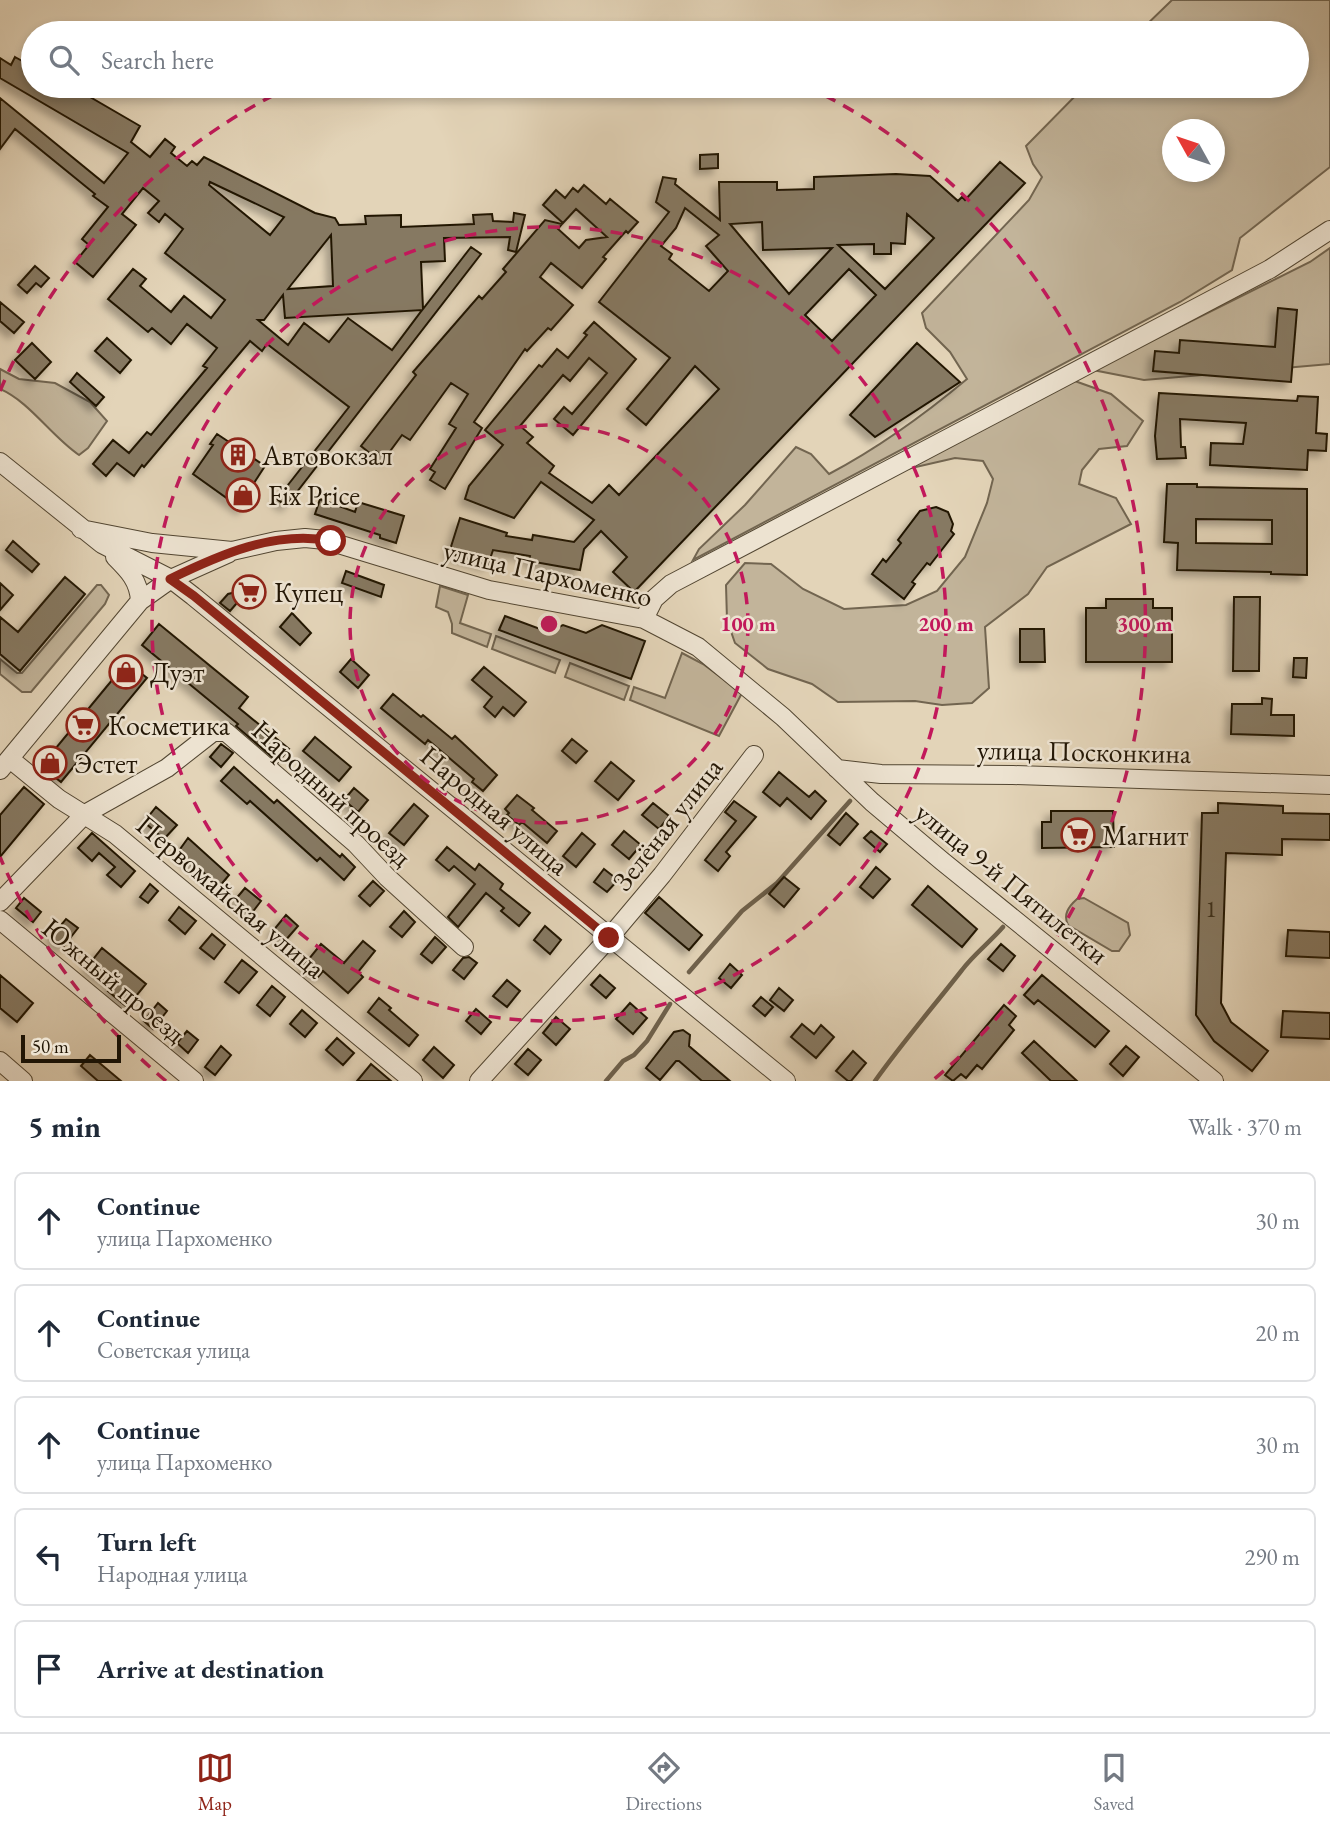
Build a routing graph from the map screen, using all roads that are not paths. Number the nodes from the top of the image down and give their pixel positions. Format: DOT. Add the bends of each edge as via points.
graph roads {
  1 [pos="1330,230"];
  2 [pos="0,462"];
  3 [pos="81,529"];
  4 [pos="102,544"];
  5 [pos="232,551"];
  6 [pos="170,579"];
  7 [pos="141,601"];
  8 [pos="643,619"];
  9 [pos="783,717"];
  10 [pos="754,755"];
  11 [pos="5,765"];
  12 [pos="837,769"];
  13 [pos="1330,785"];
  14 [pos="85,814"];
  15 [pos="0,902"];
  16 [pos="0,920"];
  17 [pos="609,938"];
  18 [pos="464,947"];
  19 [pos="0,1061"];
  20 [pos="23,1081"];
  21 [pos="194,1081"];
  22 [pos="413,1081"];
  23 [pos="479,1081"];
  24 [pos="786,1081"];
  25 [pos="1214,1081"];
  1 -- 8 [label="street" via="1270,269 671,584 654,599"];
  2 -- 3 [label="street"];
  3 -- 4 [label="street"];
  3 -- 5 [label="street" via="152,543"];
  4 -- 6 [label="street, Народная улица"];
  4 -- 7 [label="street" via="131,572 140,587"];
  5 -- 6 [label="street"];
  5 -- 8 [label="street, улица Пархоменко" via="305,538 331,541 489,590"];
  6 -- 7 [label="street"];
  6 -- 17 [label="street, Народная улица"];
  7 -- 11 [label="street"];
  8 -- 9 [label="street, улица Пархоменко" via="698,647"];
  9 -- 12 [label="street, улица 9-й Пятилетки"];
  10 -- 17 [label="street, Зелёная улица"];
  11 -- 14 [label="street, Первомайская улица"];
  12 -- 13 [label="street, улица Посконкина" via="881,774"];
  12 -- 25 [label="street, улица 9-й Пятилетки" via="942,861"];
  14 -- 15 [label="street"];
  14 -- 18 [label="street, Народный проезд" via="167,768 213,732 226,732 356,844"];
  14 -- 22 [label="street, Первомайская улица"];
  16 -- 21 [label="street, Южный проезд"];
  17 -- 23 [label="street, Зелёная улица"];
  17 -- 24 [label="street, Народная улица"];
  19 -- 20 [label="street"];
}
